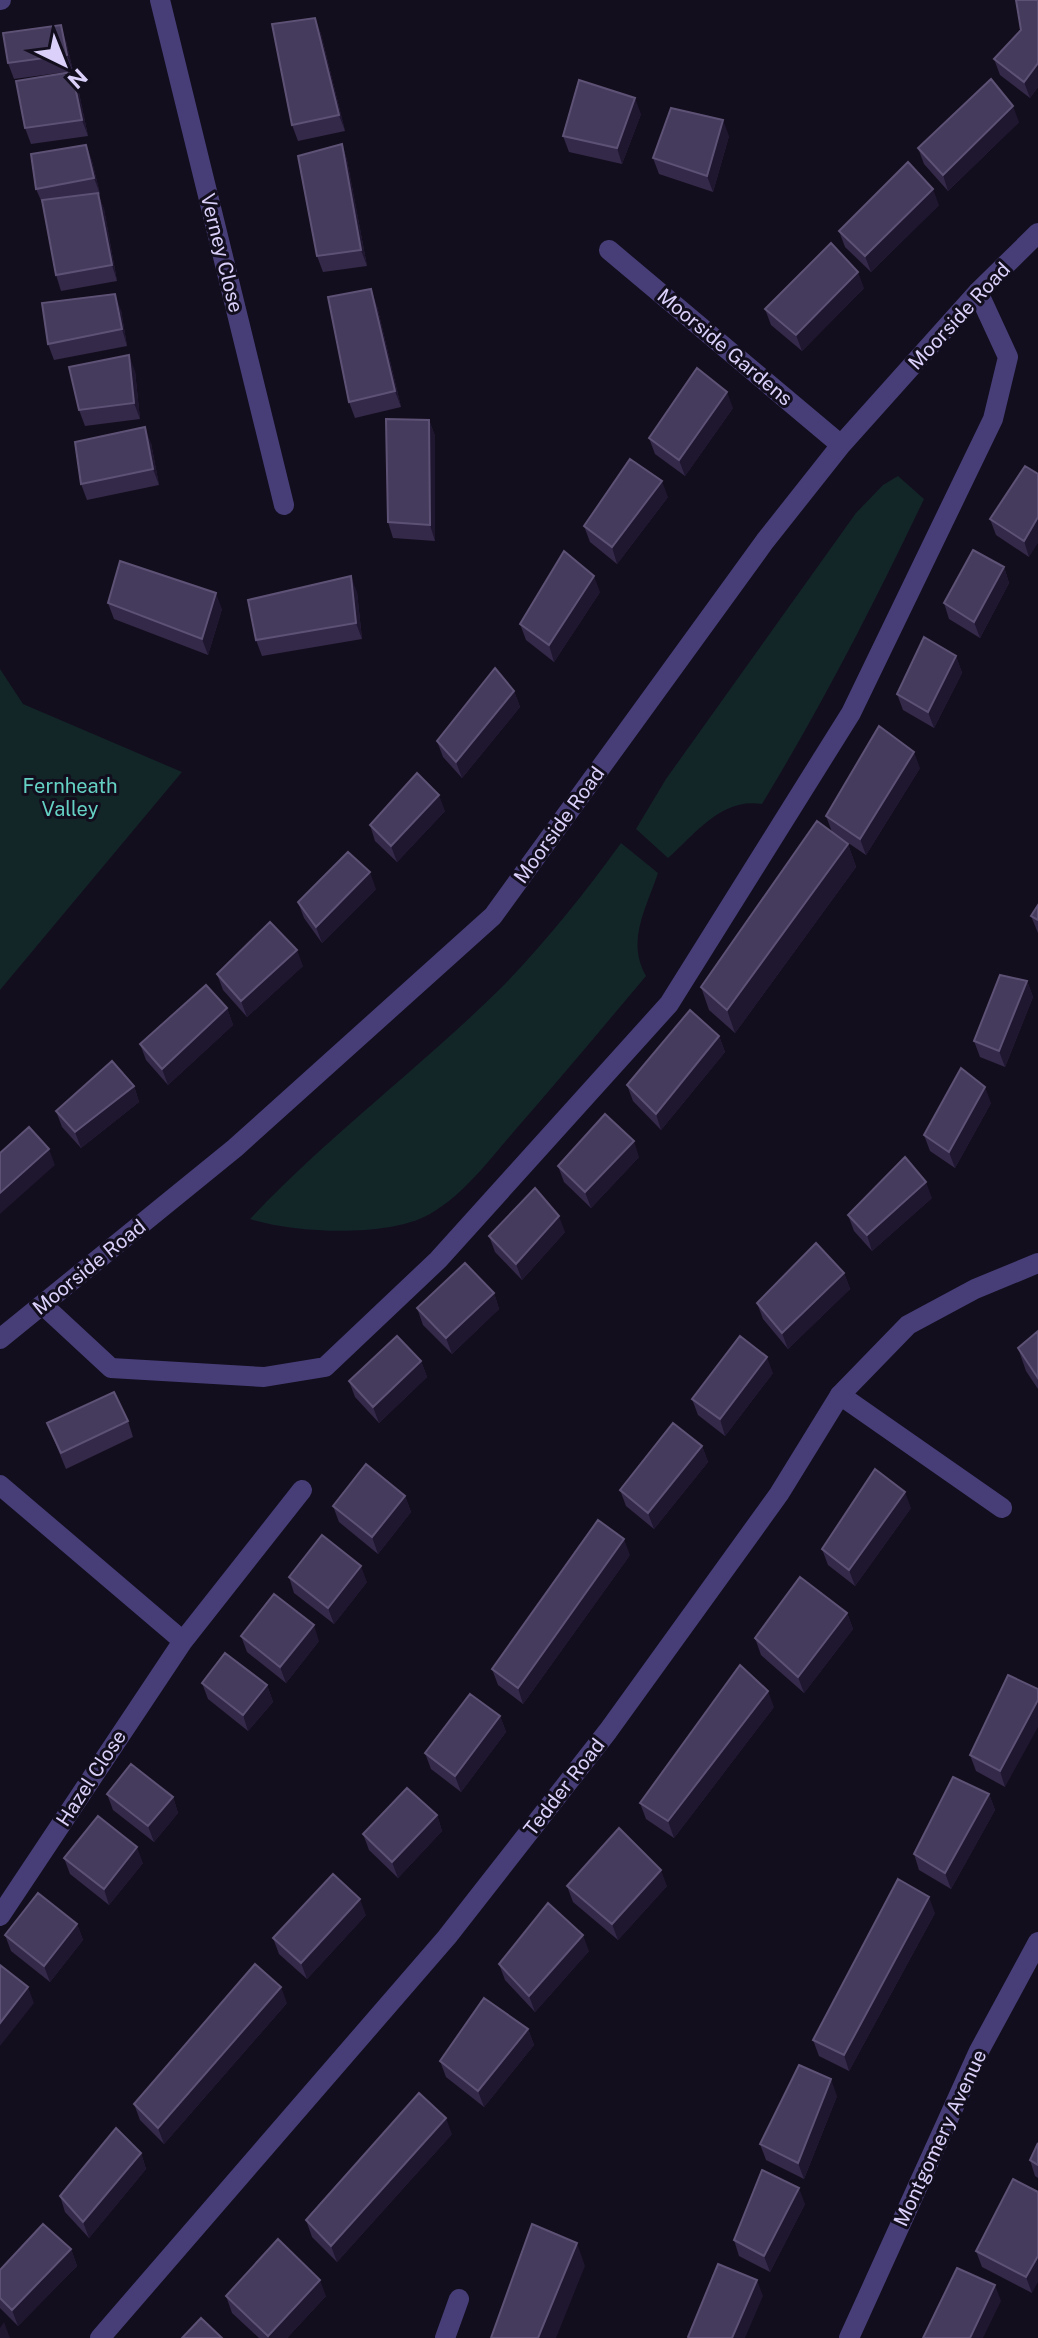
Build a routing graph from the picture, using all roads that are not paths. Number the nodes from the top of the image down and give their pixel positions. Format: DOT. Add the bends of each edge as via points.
graph roads {
  1 [pos="160,0"];
  2 [pos="1038,233"];
  3 [pos="609,250"];
  4 [pos="978,292"];
  5 [pos="841,445"];
  6 [pos="284,505"];
  7 [pos="1038,1263"];
  8 [pos="43,1305"];
  9 [pos="0,1339"];
  10 [pos="840,1395"];
  11 [pos="0,1485"];
  12 [pos="302,1490"];
  13 [pos="1002,1508"];
  14 [pos="183,1641"];
  15 [pos="0,1916"];
  16 [pos="1038,1942"];
  17 [pos="459,2299"];
  18 [pos="100,2338"];
  19 [pos="445,2338"];
  20 [pos="849,2338"];
  1 -- 6 [label="street, Verney Close"];
  2 -- 4 [label="street, Moorside Road"];
  3 -- 5 [label="street, Moorside Gardens"];
  4 -- 5 [label="street, Moorside Road"];
  4 -- 8 [label="street" via="1008,357 993,419 851,713 669,1004 438,1260 325,1367 264,1377 111,1368"];
  5 -- 8 [label="street, Moorside Road" via="765,541 493,916 235,1148"];
  7 -- 10 [label="street, Tedder Road" via="908,1325"];
  8 -- 9 [label="street, Moorside Road"];
  10 -- 13 [label="street"];
  10 -- 18 [label="street, Tedder Road" via="779,1494 644,1681 447,1937"];
  11 -- 14 [label="street"];
  12 -- 14 [label="street, Hazel Close"];
  14 -- 15 [label="street, Hazel Close"];
  16 -- 20 [label="street, Montgomery Avenue" via="979,2051"];
  17 -- 19 [label="street"];
}
